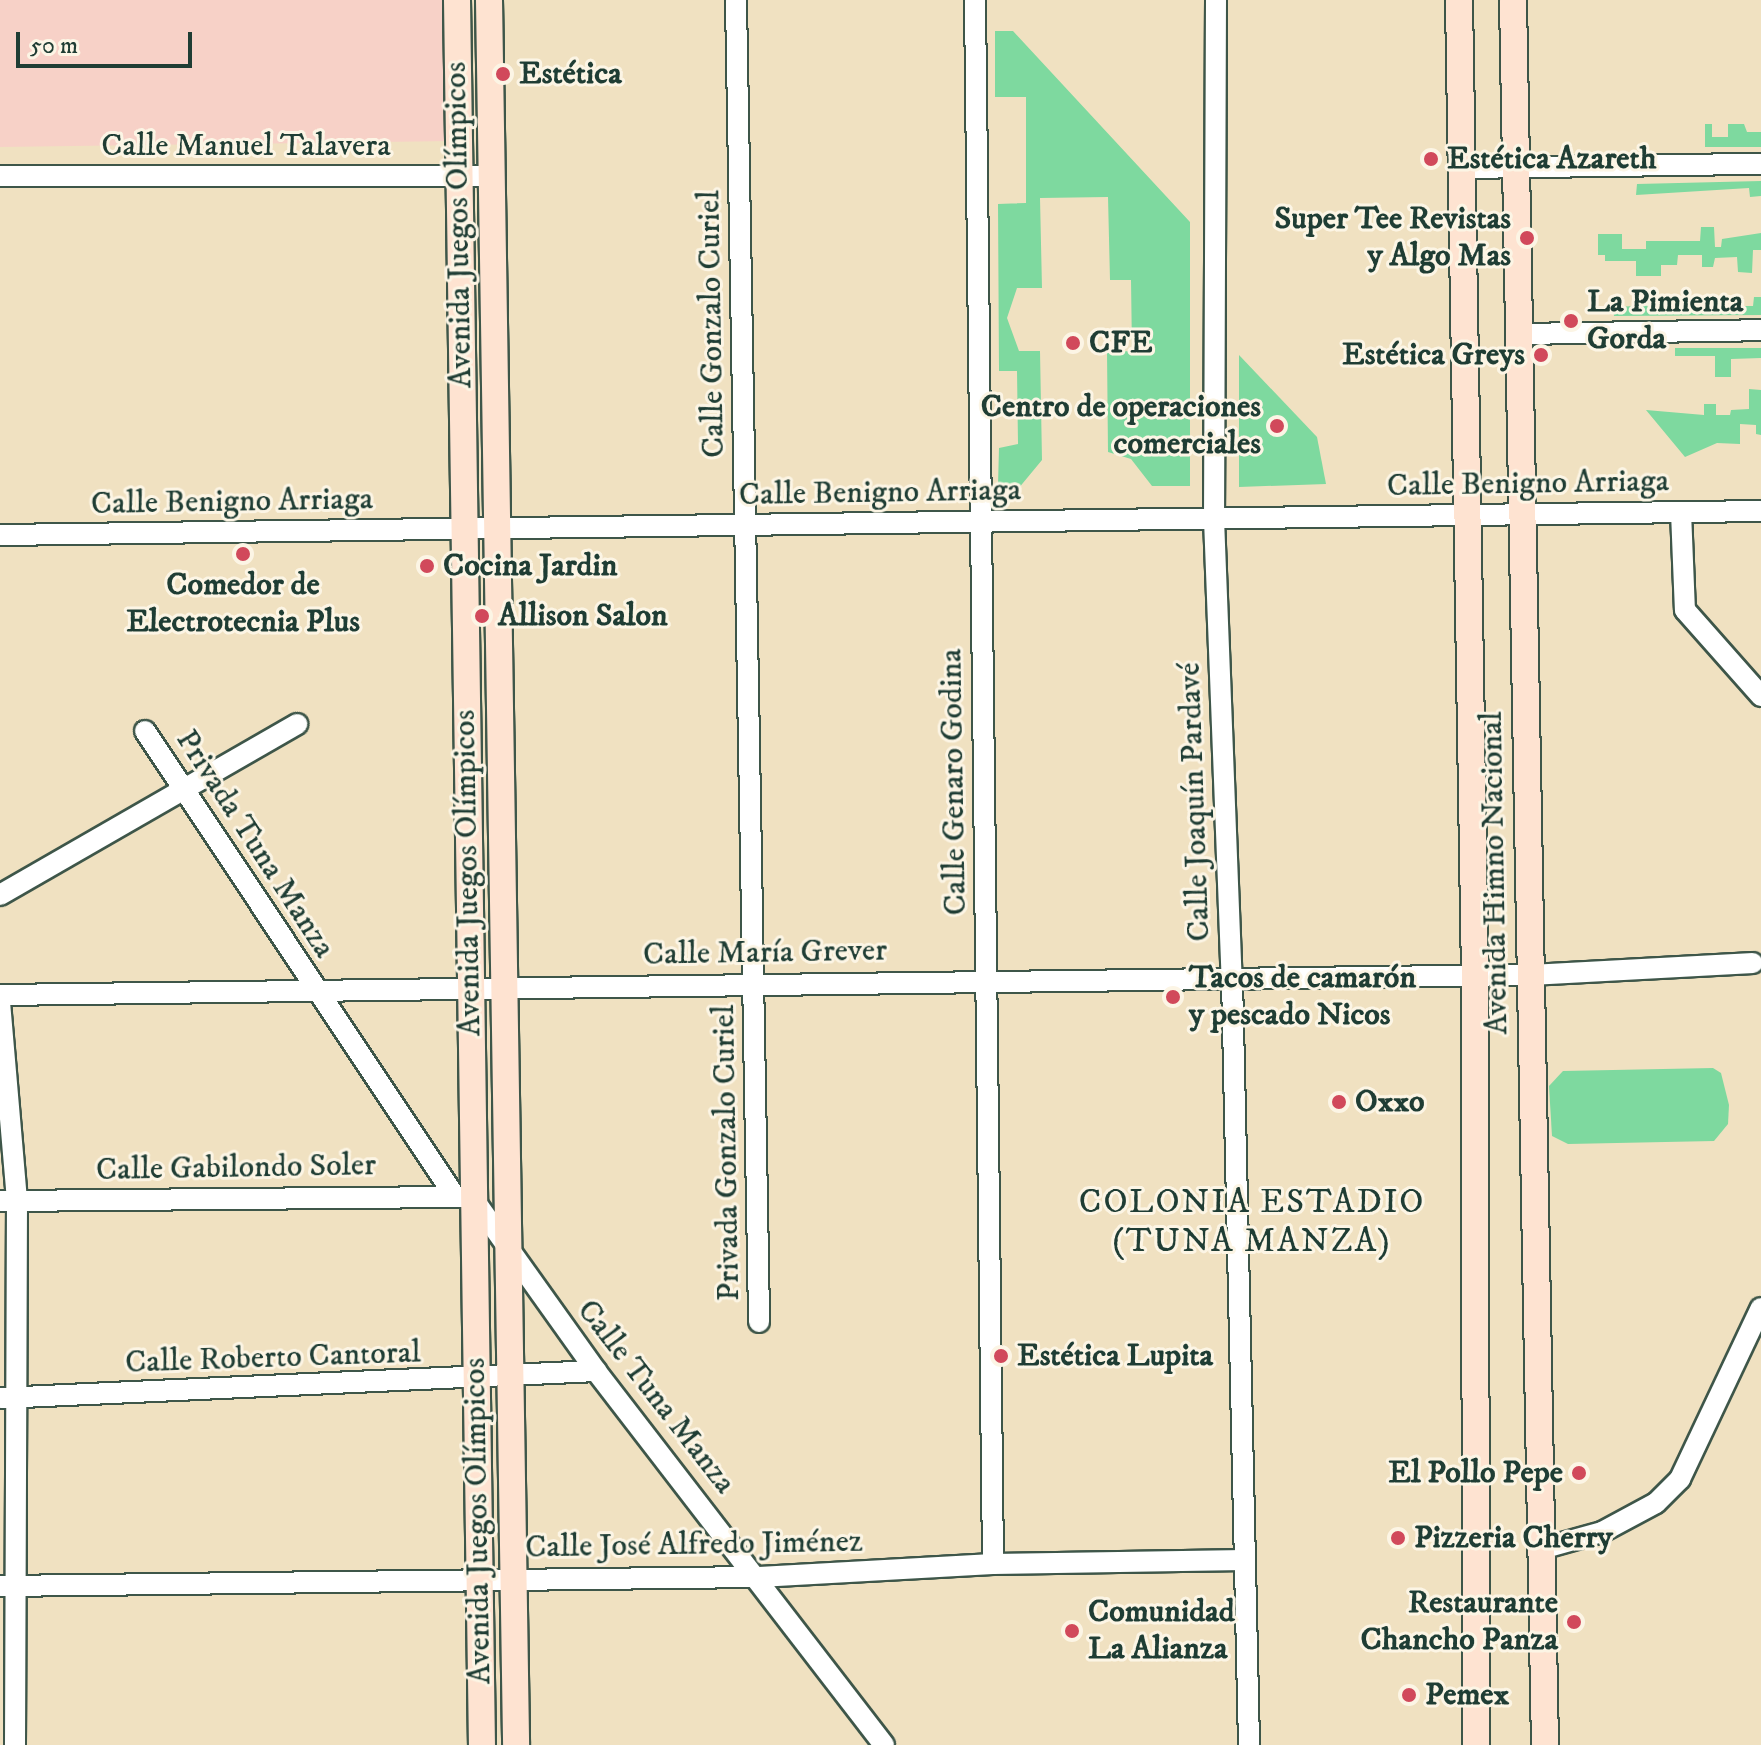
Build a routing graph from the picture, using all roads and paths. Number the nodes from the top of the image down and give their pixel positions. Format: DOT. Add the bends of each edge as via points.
graph roads {
  1 [pos="457,0"];
  2 [pos="489,0"];
  3 [pos="736,0"];
  4 [pos="975,0"];
  5 [pos="1216,0"];
  6 [pos="1459,0"];
  7 [pos="1513,0"];
  8 [pos="1761,164"];
  9 [pos="1463,168"];
  10 [pos="1516,168"];
  11 [pos="0,176"];
  12 [pos="492,176"];
  13 [pos="459,177"];
  14 [pos="1761,330"];
  15 [pos="1519,334"];
  16 [pos="1761,511"];
  17 [pos="1681,512"];
  18 [pos="1522,514"];
  19 [pos="1467,515"];
  20 [pos="1214,519"];
  21 [pos="981,522"];
  22 [pos="746,525"];
  23 [pos="497,528"];
  24 [pos="464,529"];
  25 [pos="0,535"];
  26 [pos="1761,696"];
  27 [pos="297,724"];
  28 [pos="145,731"];
  29 [pos="185,788"];
  30 [pos="0,895"];
  31 [pos="1753,963"];
  32 [pos="1475,975"];
  33 [pos="1531,975"];
  34 [pos="1232,978"];
  35 [pos="986,981"];
  36 [pos="755,983"];
  37 [pos="503,986"];
  38 [pos="469,987"];
  39 [pos="315,989"];
  40 [pos="0,995"];
  41 [pos="0,1002"];
  42 [pos="463,1196"];
  43 [pos="8,1201"];
  44 [pos="508,1249"];
  45 [pos="1761,1308"];
  46 [pos="759,1322"];
  47 [pos="596,1371"];
  48 [pos="510,1374"];
  49 [pos="475,1379"];
  50 [pos="7,1398"];
  51 [pos="1541,1549"];
  52 [pos="1245,1560"];
  53 [pos="993,1564"];
  54 [pos="759,1577"];
  55 [pos="513,1579"];
  56 [pos="479,1580"];
  57 [pos="8,1586"];
  58 [pos="15,1745"];
  59 [pos="482,1745"];
  60 [pos="516,1745"];
  61 [pos="884,1745"];
  62 [pos="1249,1745"];
  63 [pos="1476,1745"];
  64 [pos="1545,1745"];
  1 -- 13 [label="street, Avenida Juegos Olímpicos"];
  2 -- 12 [label="street, Avenida Juegos Olímpicos"];
  3 -- 22 [label="street, Calle Gonzalo Curiel"];
  4 -- 21 [label="street, Calle Genaro Godina"];
  5 -- 20 [label="street, Calle Joaquín Pardavé"];
  6 -- 9 [label="street, Avenida Himno Nacional"];
  7 -- 10 [label="street, Avenida Himno Nacional"];
  8 -- 10 [label="street"];
  9 -- 10 [label="street"];
  9 -- 19 [label="street, Avenida Himno Nacional"];
  10 -- 15 [label="street, Avenida Himno Nacional"];
  11 -- 13 [label="street, Calle Manuel Talavera"];
  12 -- 13 [label="street, Calle Manuel Talavera"];
  12 -- 23 [label="street, Avenida Juegos Olímpicos"];
  13 -- 24 [label="street, Avenida Juegos Olímpicos"];
  14 -- 15 [label="street"];
  15 -- 18 [label="street, Avenida Himno Nacional"];
  16 -- 17 [label="street, Calle Benigno Arriaga"];
  17 -- 18 [label="street, Calle Benigno Arriaga"];
  17 -- 26 [label="street" via="1685,610"];
  18 -- 19 [label="street, Calle Benigno Arriaga"];
  18 -- 33 [label="street, Avenida Himno Nacional"];
  19 -- 20 [label="street, Calle Benigno Arriaga"];
  19 -- 32 [label="street, Avenida Himno Nacional"];
  20 -- 21 [label="street, Calle Benigno Arriaga"];
  20 -- 34 [label="street, Calle Joaquín Pardavé"];
  21 -- 22 [label="street, Calle Benigno Arriaga"];
  21 -- 35 [label="street, Calle Genaro Godina"];
  22 -- 23 [label="street, Calle Benigno Arriaga"];
  22 -- 36 [label="street, Calle Gonzalo Curiel"];
  23 -- 24 [label="street, Calle Benigno Arriaga"];
  23 -- 37 [label="street, Avenida Juegos Olímpicos"];
  24 -- 25 [label="street, Calle Benigno Arriaga"];
  24 -- 38 [label="street, Avenida Juegos Olímpicos"];
  27 -- 29 [label="street"];
  28 -- 29 [label="street, Privada Tuna Manza"];
  29 -- 30 [label="street"];
  29 -- 39 [label="street, Privada Tuna Manza"];
  31 -- 33 [label="street, Calle María Grever"];
  32 -- 33 [label="street, Calle María Grever"];
  32 -- 34 [label="street, Calle María Grever"];
  32 -- 63 [label="street, Avenida Himno Nacional"];
  33 -- 51 [label="street, Avenida Himno Nacional"];
  34 -- 35 [label="street, Calle María Grever"];
  34 -- 52 [label="street, Calle Joaquín Pardavé"];
  35 -- 36 [label="street, Calle María Grever"];
  35 -- 53 [label="street, Calle Genaro Godina"];
  36 -- 37 [label="street, Calle María Grever"];
  36 -- 46 [label="street, Privada Gonzalo Curiel"];
  37 -- 38 [label="street, Calle María Grever"];
  37 -- 44 [label="street, Avenida Juegos Olímpicos"];
  38 -- 39 [label="street, Calle María Grever"];
  38 -- 42 [label="street, Avenida Juegos Olímpicos"];
  39 -- 40 [label="street, Calle María Grever"];
  39 -- 42 [label="street, Privada Tuna Manza"];
  41 -- 43 [label="street"];
  42 -- 43 [label="street, Calle Gabilondo Soler"];
  42 -- 44 [label="street, Calle Tuna Manza"];
  42 -- 49 [label="street, Avenida Juegos Olímpicos"];
  43 -- 50 [label="street"];
  44 -- 47 [label="street, Calle Tuna Manza"];
  44 -- 48 [label="street, Avenida Juegos Olímpicos"];
  45 -- 51 [label="street" via="1680,1479 1656,1503 1602,1532"];
  47 -- 48 [label="street, Calle Roberto Cantoral"];
  47 -- 54 [label="street, Calle Tuna Manza"];
  48 -- 49 [label="street, Calle Roberto Cantoral"];
  48 -- 55 [label="street, Avenida Juegos Olímpicos"];
  49 -- 50 [label="street, Calle Roberto Cantoral"];
  49 -- 56 [label="street, Avenida Juegos Olímpicos"];
  50 -- 57 [label="street"];
  51 -- 64 [label="street, Avenida Himno Nacional"];
  52 -- 53 [label="street, Calle José Alfredo Jiménez"];
  52 -- 62 [label="street, Calle Joaquín Pardavé"];
  53 -- 54 [label="street, Calle José Alfredo Jiménez"];
  54 -- 55 [label="street, Calle José Alfredo Jiménez"];
  54 -- 61 [label="street, Calle Tuna Manza"];
  55 -- 56 [label="street, Calle José Alfredo Jiménez"];
  55 -- 60 [label="street, Avenida Juegos Olímpicos"];
  56 -- 57 [label="street, Calle José Alfredo Jiménez"];
  56 -- 59 [label="street, Avenida Juegos Olímpicos"];
  57 -- 58 [label="street"];
}
